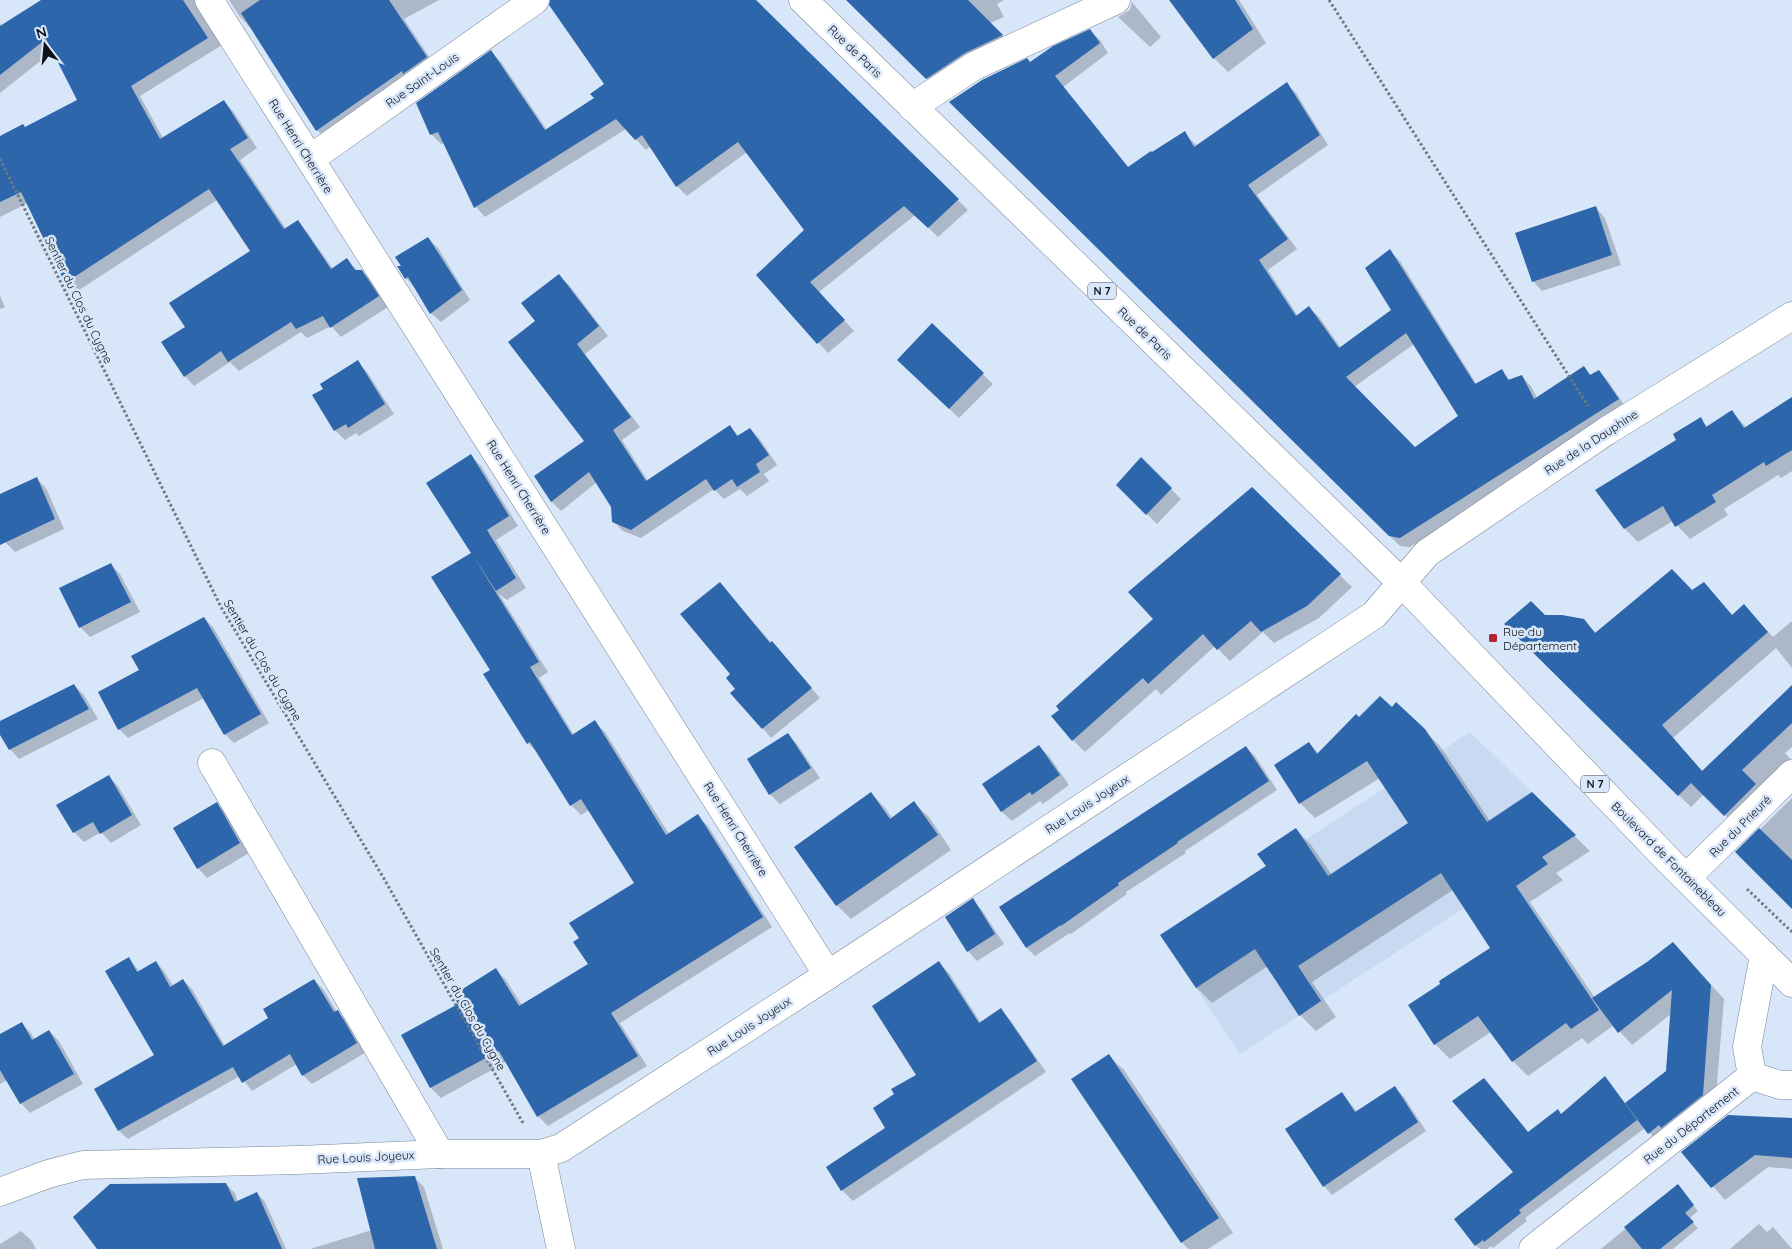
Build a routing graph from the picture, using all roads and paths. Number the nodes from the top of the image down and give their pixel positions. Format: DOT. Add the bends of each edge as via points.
graph roads {
  1 [pos="209,0"];
  2 [pos="535,0"];
  3 [pos="803,0"];
  4 [pos="1116,0"];
  5 [pos="1329,0"];
  6 [pos="912,107"];
  7 [pos="0,159"];
  8 [pos="310,159"];
  9 [pos="1792,316"];
  10 [pos="1604,432"];
  11 [pos="1401,582"];
  12 [pos="212,762"];
  13 [pos="1792,774"];
  14 [pos="1710,855"];
  15 [pos="1687,877"];
  16 [pos="1792,932"];
  17 [pos="1764,955"];
  18 [pos="828,975"];
  19 [pos="1792,983"];
  20 [pos="1752,1076"];
  21 [pos="1792,1085"];
  22 [pos="440,1154"];
  23 [pos="541,1154"];
  24 [pos="0,1192"];
  25 [pos="561,1249"];
  26 [pos="1533,1249"];
  1 -- 8 [label="street, Rue Henri Cherrière"];
  2 -- 8 [label="street, Rue Saint-Louis"];
  3 -- 6 [label="street, Rue de Paris / N 7"];
  4 -- 6 [label="street" via="974,66"];
  5 -- 10 [label="path"];
  6 -- 11 [label="street, Rue de Paris / N 7"];
  7 -- 23 [label="path, Sentier du Clos du Cygne" via="221,608 383,877"];
  8 -- 18 [label="street, Rue Henri Cherrière"];
  9 -- 10 [label="street, Rue de la Dauphine"];
  10 -- 11 [label="street, Rue de la Dauphine" via="1427,553"];
  11 -- 15 [label="street, Boulevard de Fontainebleau / N 7"];
  11 -- 18 [label="street, Rue Louis Joyeux" via="1374,615"];
  12 -- 22 [label="street"];
  13 -- 14 [label="street, Rue du Prieuré"];
  14 -- 15 [label="street, Rue du Prieuré"];
  14 -- 16 [label="path"];
  15 -- 17 [label="street, Boulevard de Fontainebleau / N 7"];
  17 -- 19 [label="street, Boulevard de Fontainebleau / N 7"];
  17 -- 20 [label="street" via="1747,1047"];
  18 -- 23 [label="street, Rue Louis Joyeux" via="561,1148"];
  20 -- 21 [label="street" via="1780,1085"];
  20 -- 26 [label="street, Rue du Département"];
  22 -- 23 [label="street, Rue Louis Joyeux"];
  22 -- 24 [label="street, Rue Louis Joyeux" via="83,1165"];
  23 -- 25 [label="street"];
}
